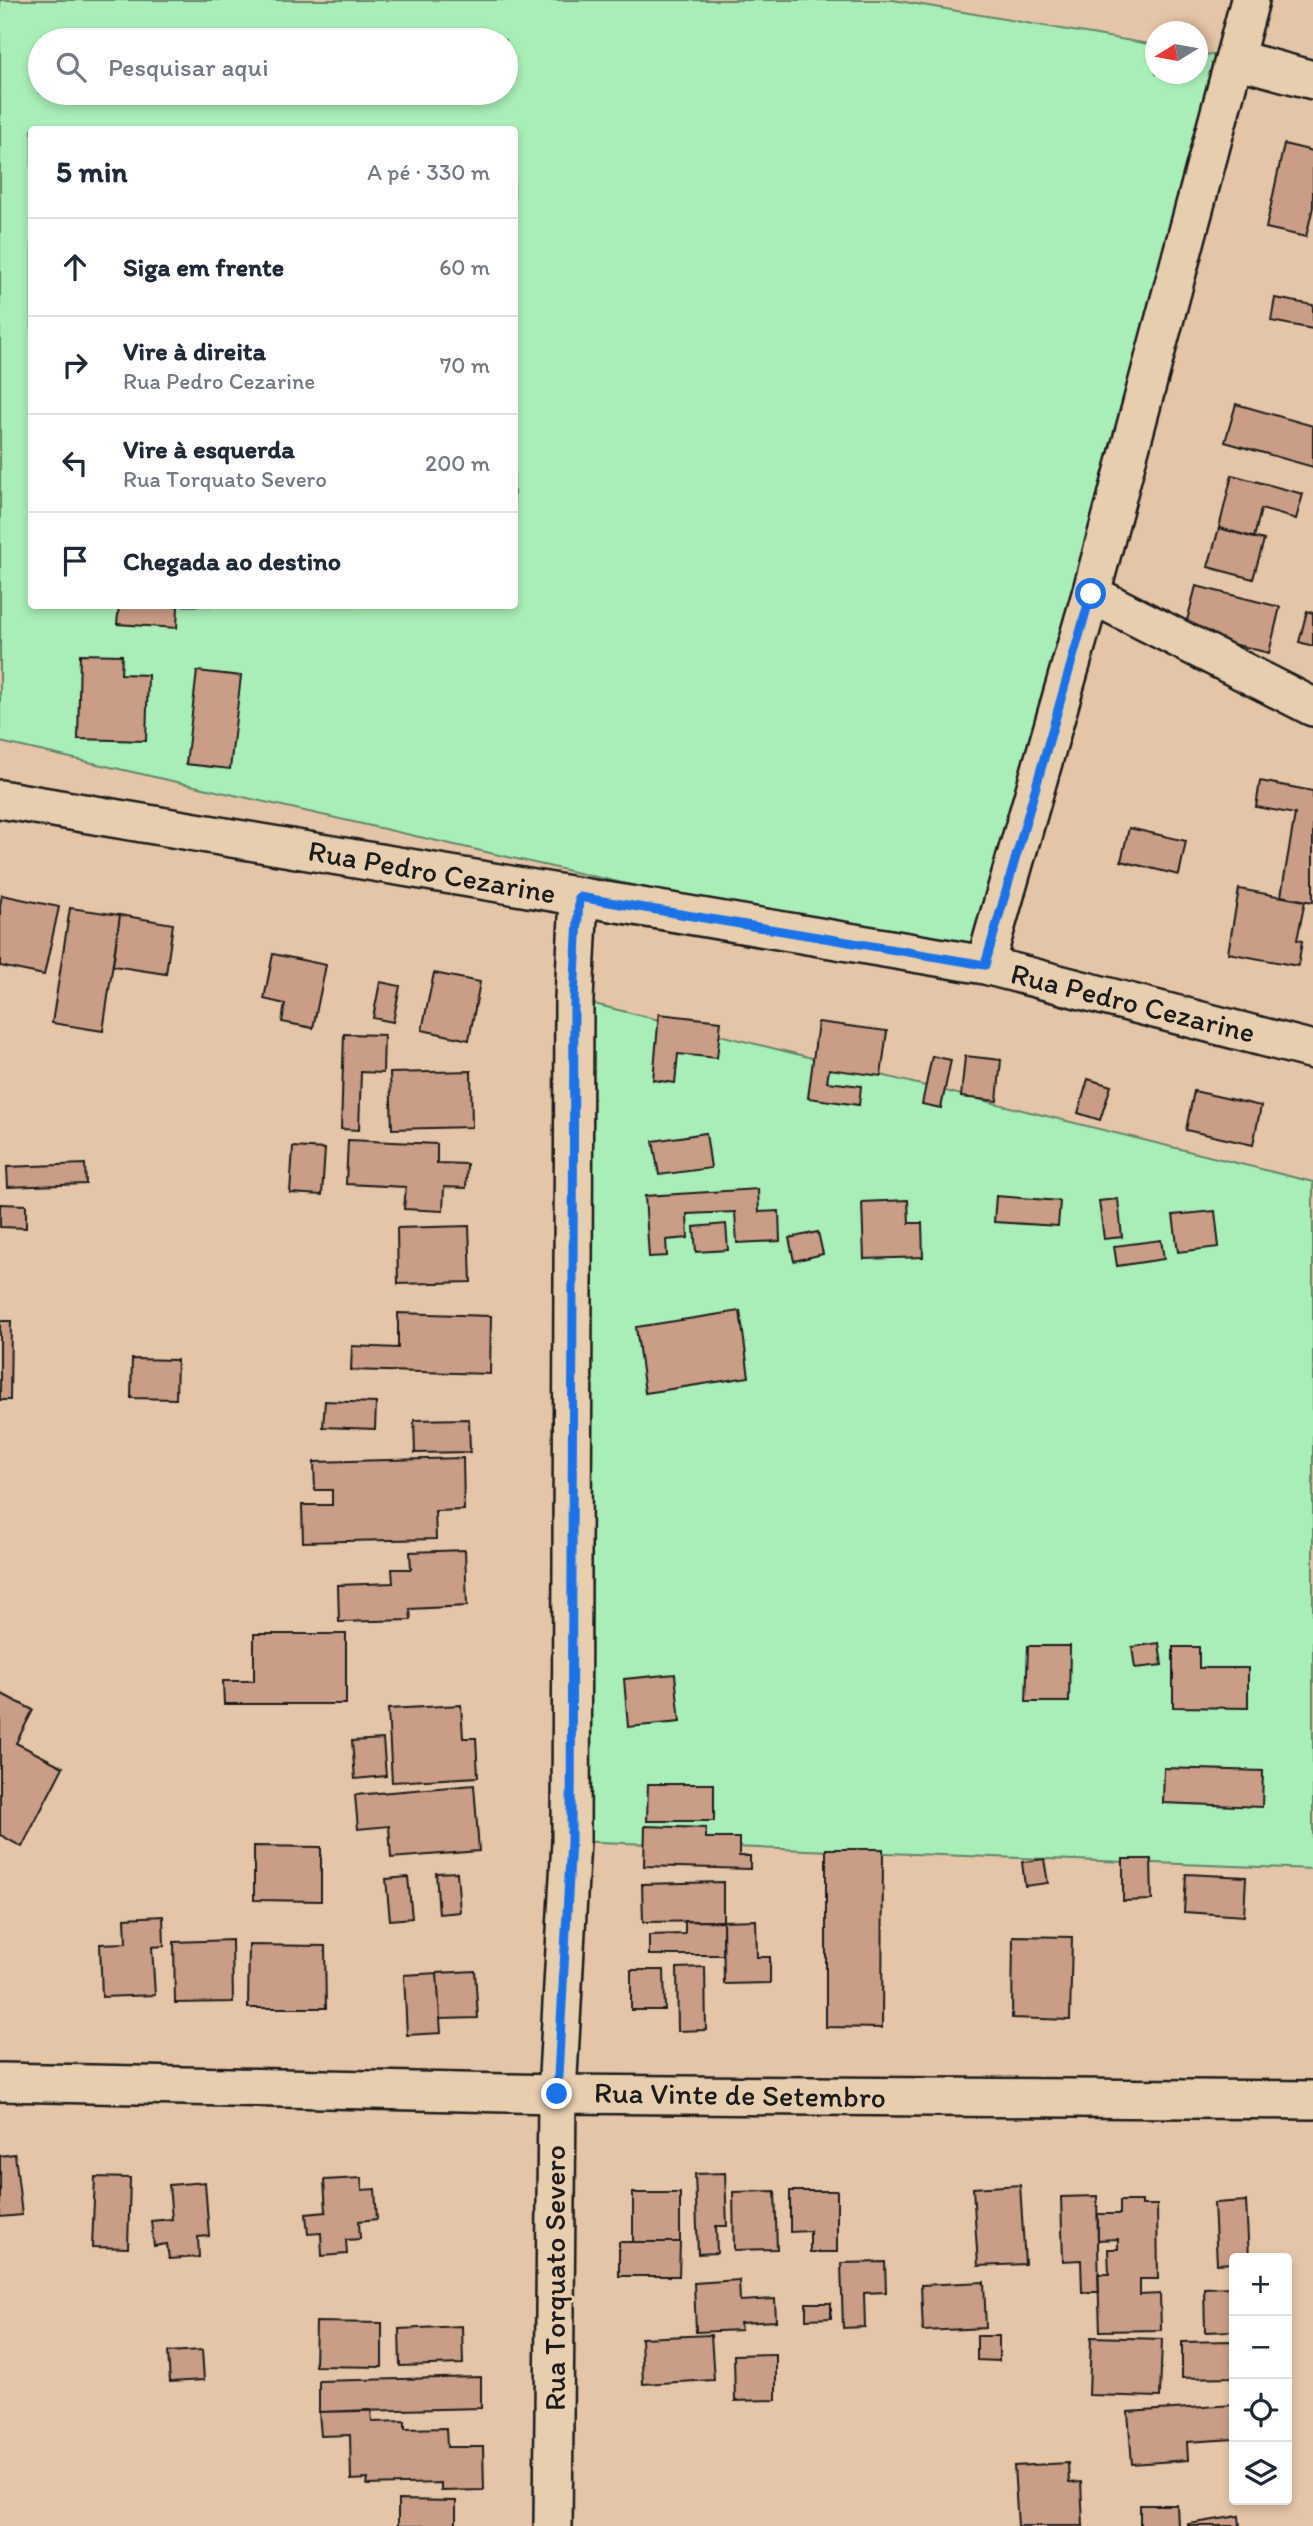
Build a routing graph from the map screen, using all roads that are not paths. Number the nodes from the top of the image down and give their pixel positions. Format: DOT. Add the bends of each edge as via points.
graph roads {
  1 [pos="1250,0"];
  2 [pos="1235,59"];
  3 [pos="1313,80"];
  4 [pos="1091,594"];
  5 [pos="1313,707"];
  6 [pos="0,799"];
  7 [pos="579,897"];
  8 [pos="985,965"];
  9 [pos="1313,1049"];
  10 [pos="0,2082"];
  11 [pos="557,2094"];
  12 [pos="1313,2100"];
  13 [pos="553,2526"];
  1 -- 2 [label="street"];
  2 -- 3 [label="street"];
  2 -- 4 [label="street"];
  4 -- 5 [label="street"];
  4 -- 8 [label="street"];
  6 -- 7 [label="street, Rua Pedro Cezarine"];
  7 -- 8 [label="street, Rua Pedro Cezarine"];
  7 -- 11 [label="street, Rua Torquato Severo" via="574,999 571,1841"];
  8 -- 9 [label="street, Rua Pedro Cezarine"];
  10 -- 11 [label="street, Rua Vinte de Setembro"];
  11 -- 12 [label="street, Rua Vinte de Setembro"];
  11 -- 13 [label="street, Rua Torquato Severo"];
}
